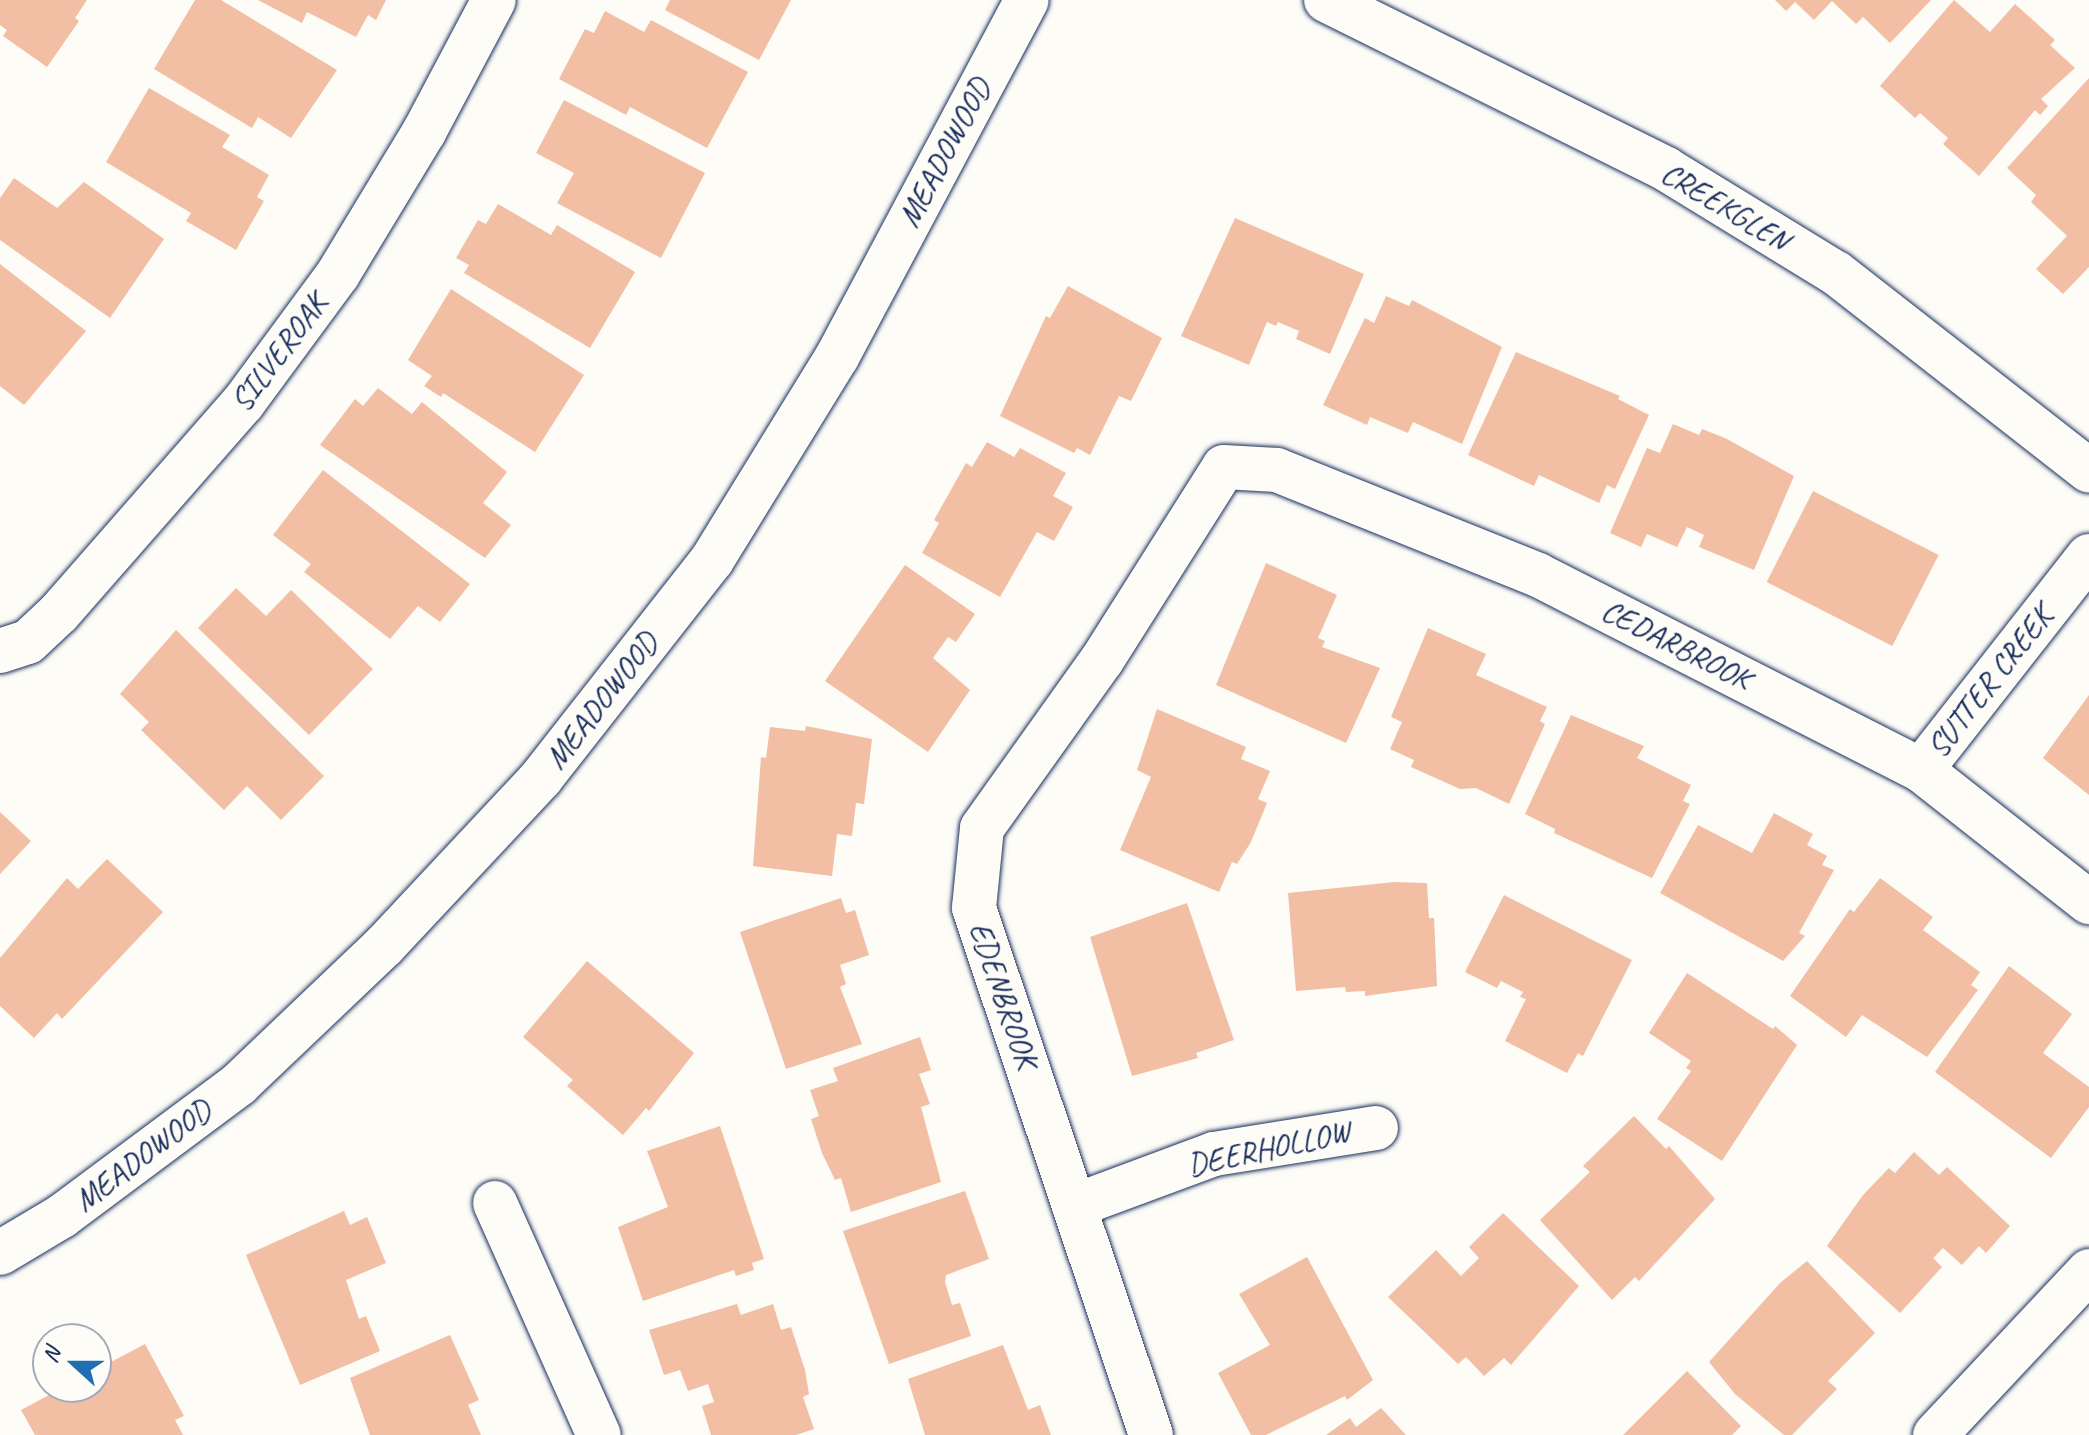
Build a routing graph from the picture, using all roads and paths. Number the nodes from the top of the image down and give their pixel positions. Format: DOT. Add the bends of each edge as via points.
graph roads {
  1 [pos="494,0"];
  2 [pos="1027,0"];
  3 [pos="1326,0"];
  4 [pos="1224,467"];
  5 [pos="2089,471"];
  6 [pos="2089,556"];
  7 [pos="0,651"];
  8 [pos="1921,770"];
  9 [pos="2089,902"];
  10 [pos="1376,1128"];
  11 [pos="495,1203"];
  12 [pos="1074,1206"];
  13 [pos="0,1253"];
  14 [pos="2089,1271"];
  15 [pos="599,1435"];
  16 [pos="1151,1435"];
  17 [pos="1935,1435"];
  1 -- 7 [label="street, SILVEROAK" via="424,132 338,274 243,403 59,613 28,642"];
  2 -- 13 [label="street, MEADOWOOD" via="837,357 721,547 541,778 384,946 239,1084 62,1216"];
  3 -- 5 [label="street, CREEKGLEN" via="1666,169 1836,273"];
  4 -- 8 [label="street, CEDARBROOK" via="1277,470 1538,575"];
  4 -- 12 [label="street, EDENBROOK" via="1102,660 982,828 974,908"];
  6 -- 8 [label="street, SUTTER CREEK"];
  8 -- 9 [label="street, CEDARBROOK"];
  10 -- 12 [label="street, DEERHOLLOW" via="1214,1154"];
  11 -- 15 [label="street"];
  12 -- 16 [label="street, EDENBROOK"];
  14 -- 17 [label="street"];
}
